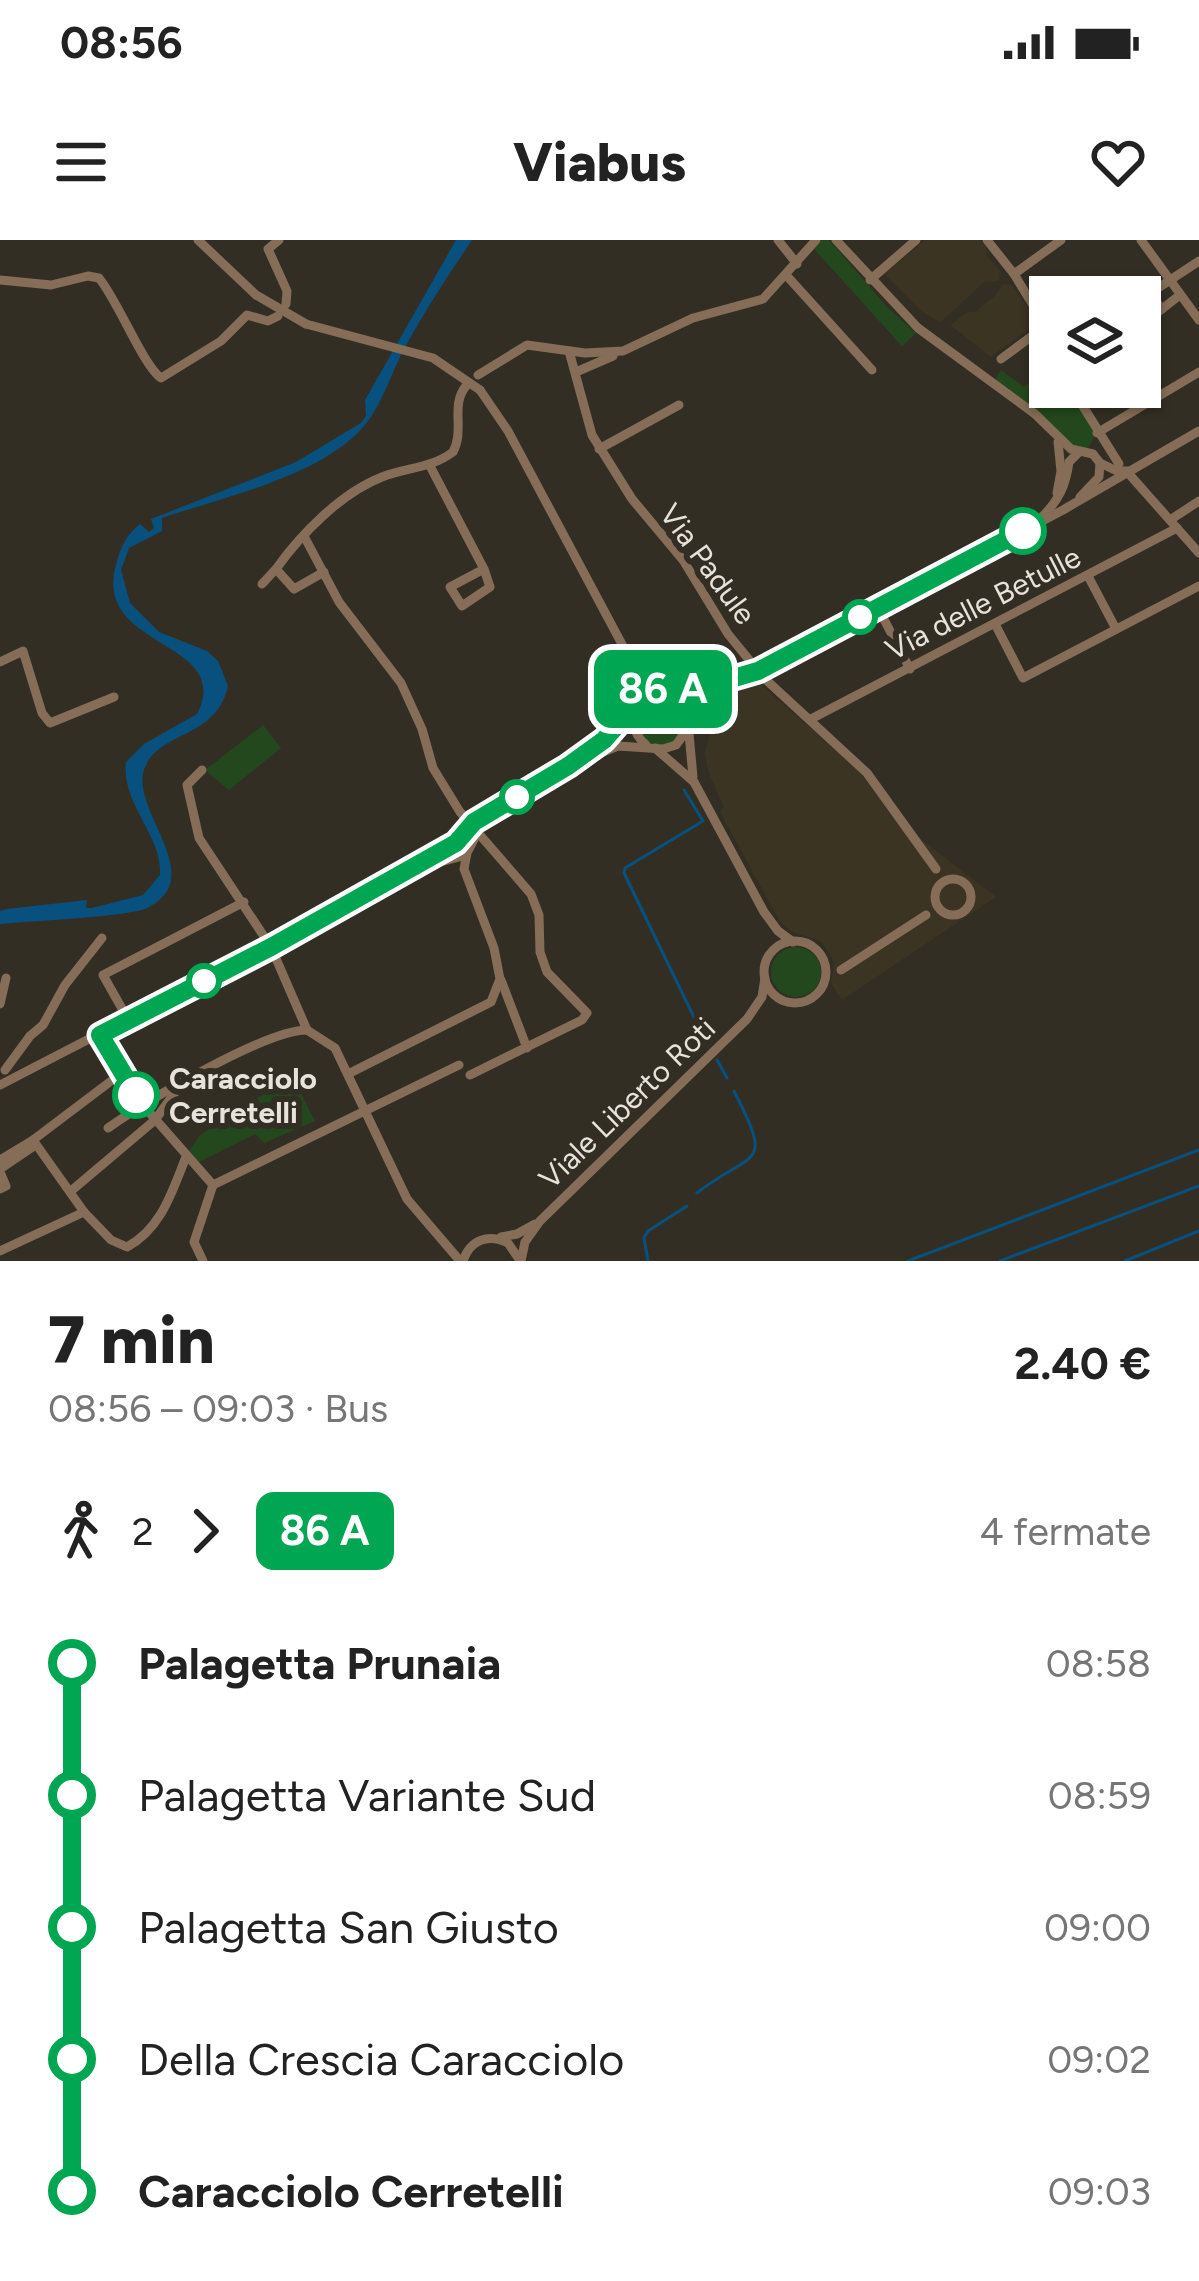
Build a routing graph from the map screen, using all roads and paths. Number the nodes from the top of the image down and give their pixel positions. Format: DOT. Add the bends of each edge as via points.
graph roads {
  1 [pos="198,240"];
  2 [pos="278,240"];
  3 [pos="778,240"];
  4 [pos="816,240"];
  5 [pos="836,240"];
  6 [pos="916,240"];
  7 [pos="986,240"];
  8 [pos="1061,240"];
  9 [pos="1141,240"];
  10 [pos="1199,261"];
  11 [pos="797,264"];
  12 [pos="1014,274"];
  13 [pos="787,276"];
  14 [pos="0,280"];
  15 [pos="870,280"];
  16 [pos="1170,280"];
  17 [pos="1180,295"];
  18 [pos="1029,298"];
  19 [pos="286,304"];
  20 [pos="1162,309"];
  21 [pos="278,316"];
  22 [pos="1199,320"];
  23 [pos="1029,341"];
  24 [pos="569,351"];
  25 [pos="623,351"];
  26 [pos="1000,359"];
  27 [pos="872,370"];
  28 [pos="576,372"];
  29 [pos="1199,372"];
  30 [pos="478,375"];
  31 [pos="466,386"];
  32 [pos="679,405"];
  33 [pos="1083,408"];
  34 [pos="1050,429"];
  35 [pos="1199,431"];
  36 [pos="1097,433"];
  37 [pos="1058,442"];
  38 [pos="599,449"];
  39 [pos="1083,452"];
  40 [pos="1100,463"];
  41 [pos="1119,464"];
  42 [pos="430,466"];
  43 [pos="1069,468"];
  44 [pos="1129,473"];
  45 [pos="1093,482"];
  46 [pos="1199,501"];
  47 [pos="1077,502"];
  48 [pos="1054,504"];
  49 [pos="1173,524"];
  50 [pos="1034,525"];
  51 [pos="304,536"];
  52 [pos="1199,553"];
  53 [pos="275,569"];
  54 [pos="484,569"];
  55 [pos="324,572"];
  56 [pos="1088,576"];
  57 [pos="262,584"];
  58 [pos="1199,586"];
  59 [pos="878,608"];
  60 [pos="995,624"];
  61 [pos="1116,629"];
  62 [pos="624,648"];
  63 [pos="0,662"];
  64 [pos="910,669"];
  65 [pos="758,671"];
  66 [pos="741,678"];
  67 [pos="668,690"];
  68 [pos="115,697"];
  69 [pos="631,710"];
  70 [pos="811,719"];
  71 [pos="689,728"];
  72 [pos="651,747"];
  73 [pos="568,766"];
  74 [pos="202,770"];
  75 [pos="694,782"];
  76 [pos="473,829"];
  77 [pos="454,844"];
  78 [pos="489,848"];
  79 [pos="440,852"];
  80 [pos="463,855"];
  81 [pos="936,869"];
  82 [pos="953,879"];
  83 [pos="936,893"];
  84 [pos="244,902"];
  85 [pos="764,912"];
  86 [pos="946,914"];
  87 [pos="926,916"];
  88 [pos="102,938"];
  89 [pos="793,942"];
  90 [pos="271,947"];
  91 [pos="768,958"];
  92 [pos="824,962"];
  93 [pos="841,970"];
  94 [pos="6,978"];
  95 [pos="765,978"];
  96 [pos="500,979"];
  97 [pos="823,985"];
  98 [pos="785,1001"];
  99 [pos="0,1004"];
  100 [pos="747,1019"];
  101 [pos="129,1022"];
  102 [pos="307,1030"];
  103 [pos="100,1035"];
  104 [pos="526,1048"];
  105 [pos="459,1065"];
  106 [pos="123,1072"];
  107 [pos="348,1074"];
  108 [pos="4,1075"];
  109 [pos="470,1075"];
  110 [pos="181,1084"];
  111 [pos="142,1104"];
  112 [pos="365,1111"];
  113 [pos="155,1120"];
  114 [pos="108,1128"];
  115 [pos="34,1143"];
  116 [pos="186,1156"];
  117 [pos="0,1167"];
  118 [pos="213,1185"];
  119 [pos="0,1189"];
  120 [pos="70,1191"];
  121 [pos="85,1212"];
  122 [pos="540,1221"];
  123 [pos="430,1227"];
  124 [pos="484,1238"];
  125 [pos="0,1251"];
  126 [pos="203,1261"];
  127 [pos="461,1261"];
  128 [pos="520,1261"];
  1 -- 62 [label="street, bridge" via="256,295 306,324 433,358 480,390"];
  2 -- 19 [label="street" via="268,250"];
  3 -- 11 [label="street"];
  4 -- 11 [label="street"];
  5 -- 15 [label="street"];
  6 -- 15 [label="street"];
  7 -- 12 [label="street"];
  8 -- 12 [label="street"];
  9 -- 16 [label="street"];
  10 -- 16 [label="street"];
  11 -- 13 [label="street"];
  12 -- 18 [label="street"];
  13 -- 25 [label="street" via="764,299 693,318"];
  13 -- 27 [label="street"];
  14 -- 21 [label="street" via="51,285 99,278 161,378 249,314"];
  15 -- 34 [label="street" via="918,328"];
  16 -- 17 [label="street"];
  16 -- 20 [label="street" via="1150,294"];
  17 -- 20 [label="street"];
  17 -- 22 [label="street"];
  23 -- 26 [label="street"];
  24 -- 25 [label="street"];
  24 -- 28 [label="street, Via Padule"];
  24 -- 30 [label="street" via="527,345"];
  25 -- 28 [label="street"];
  28 -- 38 [label="street, Via Padule"];
  29 -- 36 [label="street"];
  31 -- 42 [label="street" via="455,448"];
  32 -- 38 [label="street"];
  33 -- 36 [label="street"];
  34 -- 37 [label="street"];
  34 -- 39 [label="street"];
  35 -- 44 [label="street"];
  36 -- 39 [label="street"];
  36 -- 41 [label="street"];
  37 -- 43 [label="street"];
  37 -- 48 [label="street"];
  38 -- 65 [label="street, Via Padule"];
  39 -- 40 [label="street"];
  39 -- 43 [label="street"];
  40 -- 44 [label="street"];
  40 -- 45 [label="street"];
  42 -- 51 [label="street" via="356,489"];
  42 -- 54 [label="street"];
  43 -- 45 [label="street" via="1077,483"];
  43 -- 48 [label="street"];
  44 -- 45 [label="street"];
  44 -- 47 [label="street"];
  44 -- 49 [label="street"];
  45 -- 47 [label="street"];
  46 -- 49 [label="street, Via delle Betulle"];
  47 -- 50 [label="street"];
  48 -- 50 [label="street"];
  49 -- 52 [label="street"];
  49 -- 56 [label="street, Via delle Betulle"];
  50 -- 59 [label="street"];
  51 -- 53 [label="street"];
  51 -- 55 [label="street"];
  53 -- 55 [label="street" via="294,589"];
  53 -- 57 [label="street"];
  54 -- 54 [label="street" via="490,587 462,606 450,587"];
  55 -- 76 [label="street" via="400,683 432,765"];
  56 -- 60 [label="street, Via delle Betulle"];
  56 -- 61 [label="street"];
  58 -- 61 [label="street"];
  59 -- 64 [label="street"];
  59 -- 65 [label="street"];
  60 -- 61 [label="street" via="1023,678"];
  60 -- 64 [label="street, Via delle Betulle"];
  62 -- 67 [label="street"];
  62 -- 69 [label="street"];
  63 -- 68 [label="street" via="23,652 50,723"];
  64 -- 70 [label="street, Via delle Betulle"];
  65 -- 66 [label="street"];
  65 -- 70 [label="street, Via Padule"];
  66 -- 67 [label="street"];
  66 -- 71 [label="street" via="706,702"];
  67 -- 69 [label="street" via="645,693"];
  67 -- 71 [label="street" via="687,704"];
  69 -- 72 [label="street" via="634,734"];
  69 -- 73 [label="street"];
  70 -- 81 [label="street, Via Padule" via="867,772"];
  71 -- 72 [label="street" via="676,745"];
  71 -- 75 [label="street"];
  72 -- 73 [label="street" via="613,747"];
  72 -- 75 [label="street"];
  73 -- 76 [label="street"];
  74 -- 84 [label="street" via="187,785 199,838"];
  75 -- 85 [label="street"];
  76 -- 77 [label="street"];
  76 -- 78 [label="street"];
  76 -- 80 [label="street"];
  77 -- 79 [label="street"];
  77 -- 80 [label="street"];
  78 -- 80 [label="street"];
  78 -- 104 [label="street" via="534,898 547,972 587,1013"];
  79 -- 80 [label="street" via="444,860"];
  79 -- 90 [label="street"];
  80 -- 96 [label="street"];
  81 -- 82 [label="street"];
  81 -- 83 [label="street"];
  82 -- 83 [label="street"];
  82 -- 86 [label="street" via="967,886 970,901 961,913"];
  83 -- 86 [label="street"];
  83 -- 87 [label="street"];
  84 -- 90 [label="street"];
  84 -- 101 [label="street" via="103,975"];
  85 -- 89 [label="street"];
  85 -- 91 [label="street"];
  86 -- 87 [label="street"];
  87 -- 93 [label="street"];
  88 -- 108 [label="street"];
  89 -- 91 [label="street"];
  89 -- 92 [label="street" via="812,947"];
  90 -- 101 [label="street"];
  90 -- 102 [label="street"];
  91 -- 95 [label="street"];
  92 -- 93 [label="street"];
  92 -- 97 [label="street"];
  93 -- 97 [label="street"];
  94 -- 99 [label="street"];
  95 -- 98 [label="street"];
  95 -- 100 [label="street, Viale Liberto Roti"];
  96 -- 104 [label="street"];
  96 -- 107 [label="street" via="485,1007"];
  97 -- 98 [label="street" via="807,1001"];
  98 -- 100 [label="street, Viale Liberto Roti"];
  100 -- 122 [label="street, Viale Liberto Roti"];
  101 -- 103 [label="street"];
  102 -- 107 [label="street" via="333,1046"];
  102 -- 110 [label="street" via="280,1034"];
  103 -- 106 [label="street"];
  103 -- 108 [label="street"];
  104 -- 109 [label="street"];
  105 -- 112 [label="street"];
  106 -- 111 [label="street"];
  106 -- 115 [label="street"];
  107 -- 112 [label="street"];
  110 -- 111 [label="street"];
  110 -- 113 [label="street"];
  111 -- 113 [label="street"];
  111 -- 114 [label="street"];
  112 -- 118 [label="street"];
  112 -- 123 [label="street" via="406,1199"];
  113 -- 116 [label="street"];
  113 -- 120 [label="street"];
  115 -- 117 [label="street"];
  115 -- 120 [label="street"];
  116 -- 118 [label="street"];
  116 -- 121 [label="street" via="157,1222 134,1243 111,1240"];
  117 -- 119 [label="street"];
  118 -- 126 [label="street" via="195,1239"];
  120 -- 121 [label="street"];
  121 -- 125 [label="street"];
  122 -- 124 [label="street, Viale Liberto Roti" via="518,1234"];
  122 -- 128 [label="street, Viale Liberto Roti"];
  123 -- 124 [label="street" via="456,1241"];
  123 -- 127 [label="street"];
  124 -- 127 [label="street"];
  124 -- 128 [label="street, Viale Liberto Roti" via="508,1243"];
}
